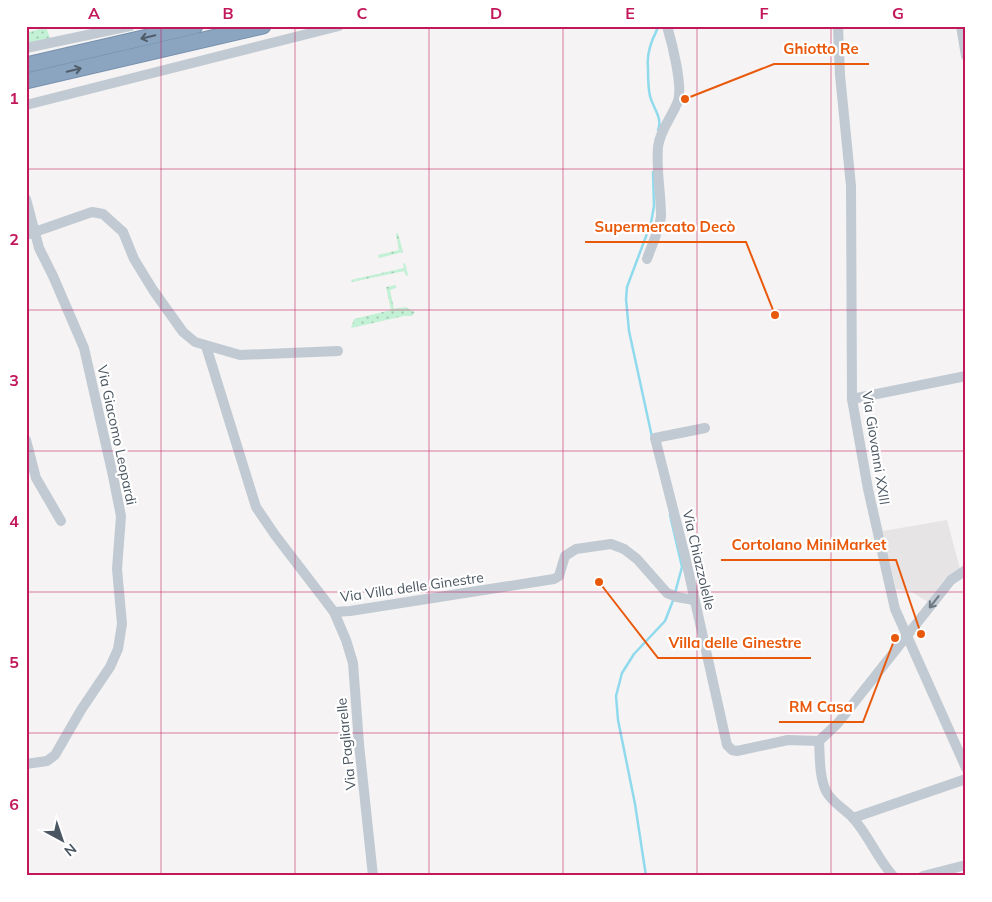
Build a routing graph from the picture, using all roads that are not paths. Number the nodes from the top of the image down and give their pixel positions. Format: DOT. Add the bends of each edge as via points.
graph roads {
  1 [pos="130,26"];
  2 [pos="134,26"];
  3 [pos="140,26"];
  4 [pos="195,26"];
  5 [pos="263,26"];
  6 [pos="339,26"];
  7 [pos="667,26"];
  8 [pos="838,26"];
  9 [pos="961,26"];
  10 [pos="26,48"];
  11 [pos="966,56"];
  12 [pos="26,65"];
  13 [pos="26,81"];
  14 [pos="26,105"];
  15 [pos="26,199"];
  16 [pos="30,233"];
  17 [pos="647,260"];
  18 [pos="206,346"];
  19 [pos="338,351"];
  20 [pos="966,376"];
  21 [pos="852,399"];
  22 [pos="705,428"];
  23 [pos="26,440"];
  24 [pos="61,521"];
  25 [pos="966,570"];
  26 [pos="694,600"];
  27 [pos="334,612"];
  28 [pos="906,638"];
  29 [pos="819,741"];
  30 [pos="26,764"];
  31 [pos="966,768"];
  32 [pos="966,779"];
  33 [pos="853,818"];
  34 [pos="966,865"];
  35 [pos="373,876"];
  36 [pos="893,876"];
  37 [pos="923,876"];
  1 -- 10 [label="street"];
  2 -- 3 [label="street"];
  4 -- 12 [label="highway, one-way"];
  13 -- 5 [label="highway, one-way"];
  6 -- 14 [label="street"];
  7 -- 17 [label="street" via="680,94 658,145 661,218"];
  8 -- 21 [label="street, Via Giovanni XXIII" via="851,186"];
  9 -- 11 [label="street"];
  15 -- 16 [label="street, Via Giacomo Leopardi"];
  16 -- 18 [label="street" via="92,212 103,214 123,232 140,269 182,332"];
  16 -- 30 [label="street, Via Giacomo Leopardi" via="54,276 84,348 121,516 117,568 122,624 118,649 110,667 56,755 47,761"];
  18 -- 19 [label="street" via="240,355"];
  18 -- 27 [label="street, Via Villa delle Ginestre" via="256,507"];
  20 -- 21 [label="street"];
  21 -- 28 [label="street, Via Giovanni XXIII" via="887,580"];
  22 -- 26 [label="street, Via Chiazzolelle" via="656,438"];
  23 -- 24 [label="street" via="36,478"];
  25 -- 28 [label="street, one-way" via="951,580"];
  26 -- 27 [label="street, Via Villa delle Ginestre" via="674,597 637,558 611,544 576,549 565,556 559,576 554,580"];
  26 -- 29 [label="street, Via Chiazzolelle" via="730,749 737,751 788,740"];
  27 -- 35 [label="street, Via Pagliarelle" via="353,663"];
  28 -- 29 [label="street" via="838,723"];
  28 -- 31 [label="street, Via Giovanni XXIII"];
  29 -- 33 [label="street" via="825,790"];
  32 -- 33 [label="street"];
  33 -- 36 [label="street"];
  34 -- 37 [label="street"];
}
